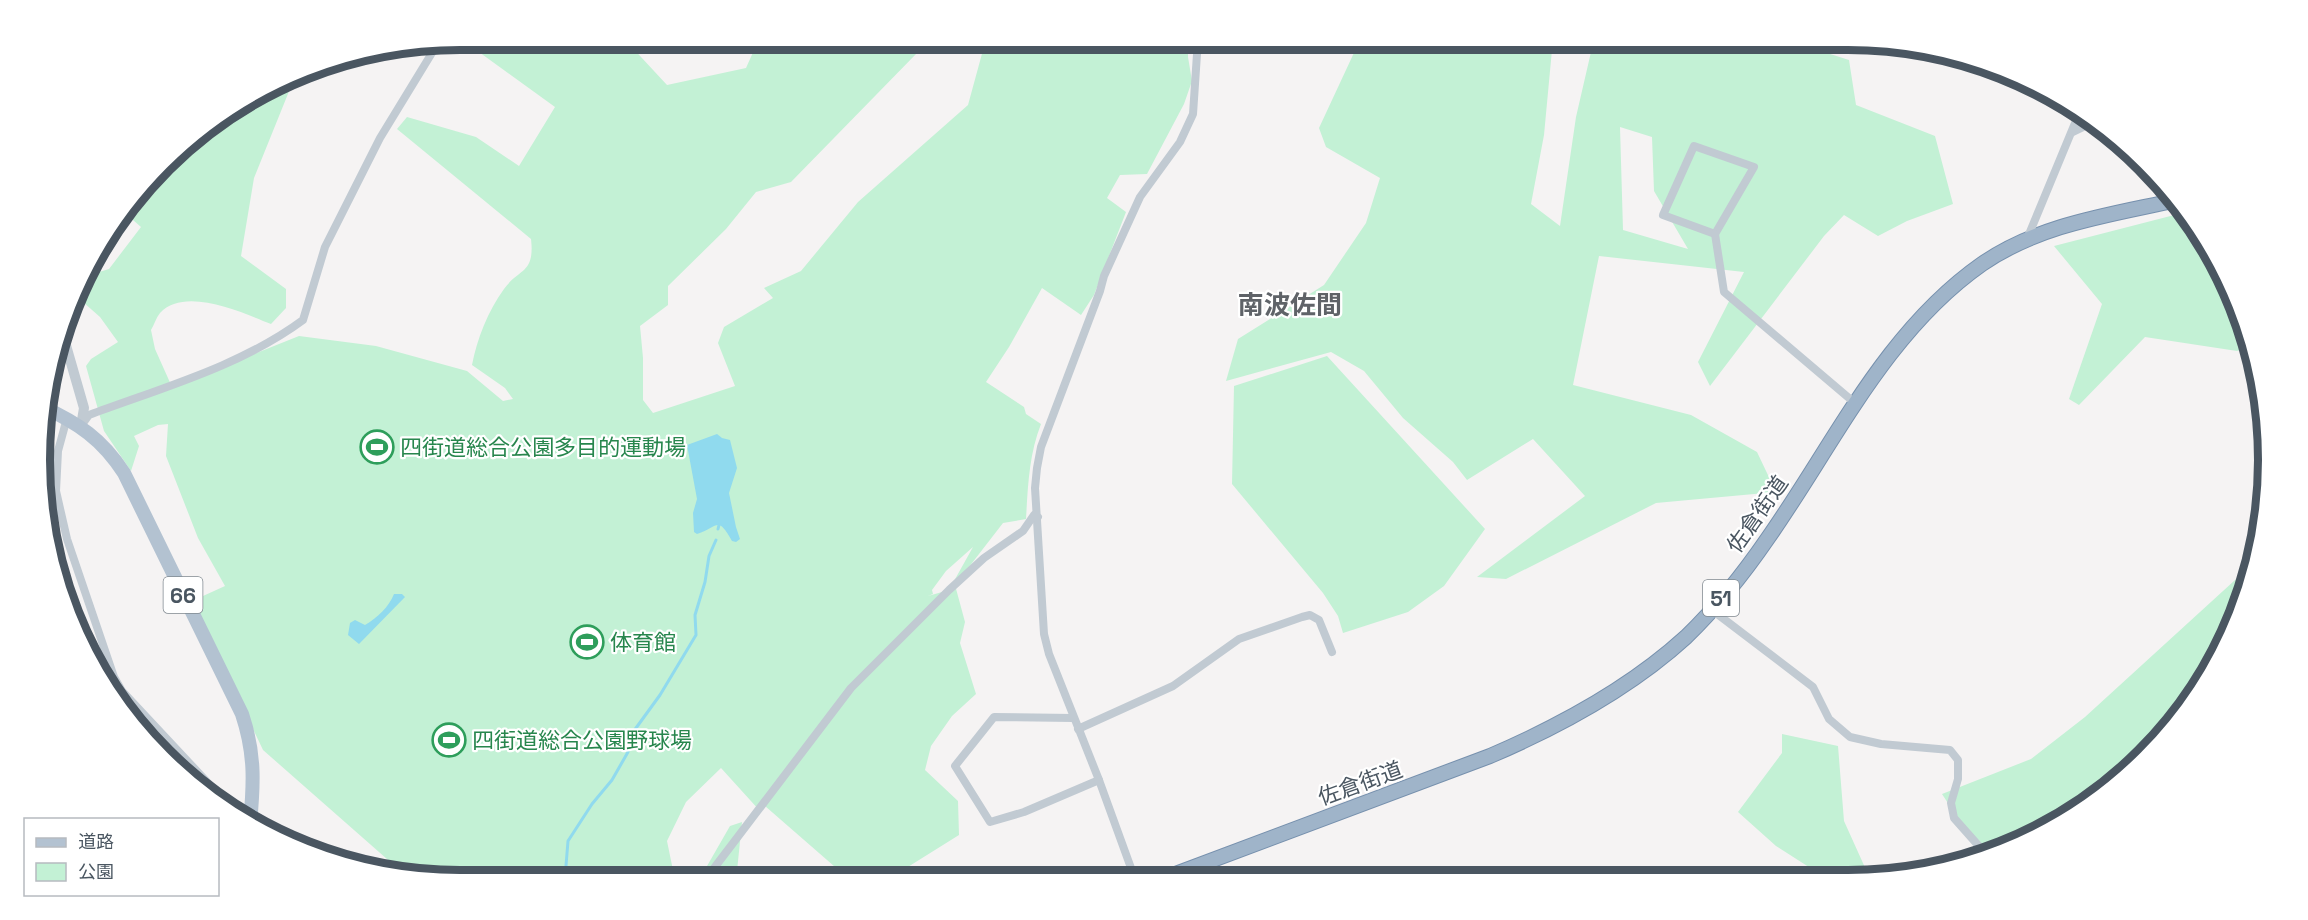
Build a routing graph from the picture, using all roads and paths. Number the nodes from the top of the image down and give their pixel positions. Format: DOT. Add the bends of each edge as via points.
graph roads {
  1 [pos="434,50"];
  2 [pos="1197,50"];
  3 [pos="2077,120"];
  4 [pos="2086,126"];
  5 [pos="2073,132"];
  6 [pos="2168,202"];
  7 [pos="1715,234"];
  8 [pos="2027,239"];
  9 [pos="65,346"];
  10 [pos="1856,404"];
  11 [pos="52,411"];
  12 [pos="67,418"];
  13 [pos="81,426"];
  14 [pos="1038,517"];
  15 [pos="1712,610"];
  16 [pos="1332,652"];
  17 [pos="1073,718"];
  18 [pos="1078,729"];
  19 [pos="1099,780"];
  20 [pos="212,788"];
  21 [pos="251,813"];
  22 [pos="1981,849"];
  23 [pos="713,870"];
  24 [pos="1132,870"];
  25 [pos="1186,870"];
  1 -- 13 [label="street" via="380,138 325,247 303,320 223,365 89,415"];
  2 -- 14 [label="street" via="1193,114 1180,142 1140,197 1104,276 1041,447 1035,488"];
  3 -- 5 [label="street"];
  4 -- 5 [label="street"];
  5 -- 8 [label="street"];
  6 -- 8 [label="highway, 佐倉街道 / 51" via="2061,226"];
  7 -- 7 [label="street" via="1754,167 1694,146 1663,215"];
  7 -- 10 [label="street" via="1724,292"];
  8 -- 10 [label="highway, 佐倉街道 / 51" via="1982,265 1940,298 1893,352"];
  9 -- 13 [label="street" via="84,408"];
  10 -- 15 [label="highway, 佐倉街道 / 51" via="1768,538"];
  11 -- 12 [label="main road, 66"];
  12 -- 13 [label="main road, 66"];
  12 -- 20 [label="street" via="58,451 56,491 67,539 114,677 122,691"];
  13 -- 21 [label="main road, 66" via="124,472 242,714 254,768"];
  14 -- 17 [label="street" via="1044,634"];
  14 -- 23 [label="street" via="1034,515 1023,531 984,558 851,688"];
  15 -- 22 [label="street" via="1813,687 1829,719 1850,737 1950,750 1958,760 1958,779 1951,803 1954,818"];
  15 -- 25 [label="highway, 佐倉街道 / 51" via="1641,673 1540,735"];
  16 -- 18 [label="street" via="1319,620 1310,615 1302,617 1239,639 1173,686"];
  17 -- 18 [label="street"];
  17 -- 19 [label="street" via="994,717 955,766 990,822"];
  18 -- 19 [label="street"];
  19 -- 24 [label="street"];
}
